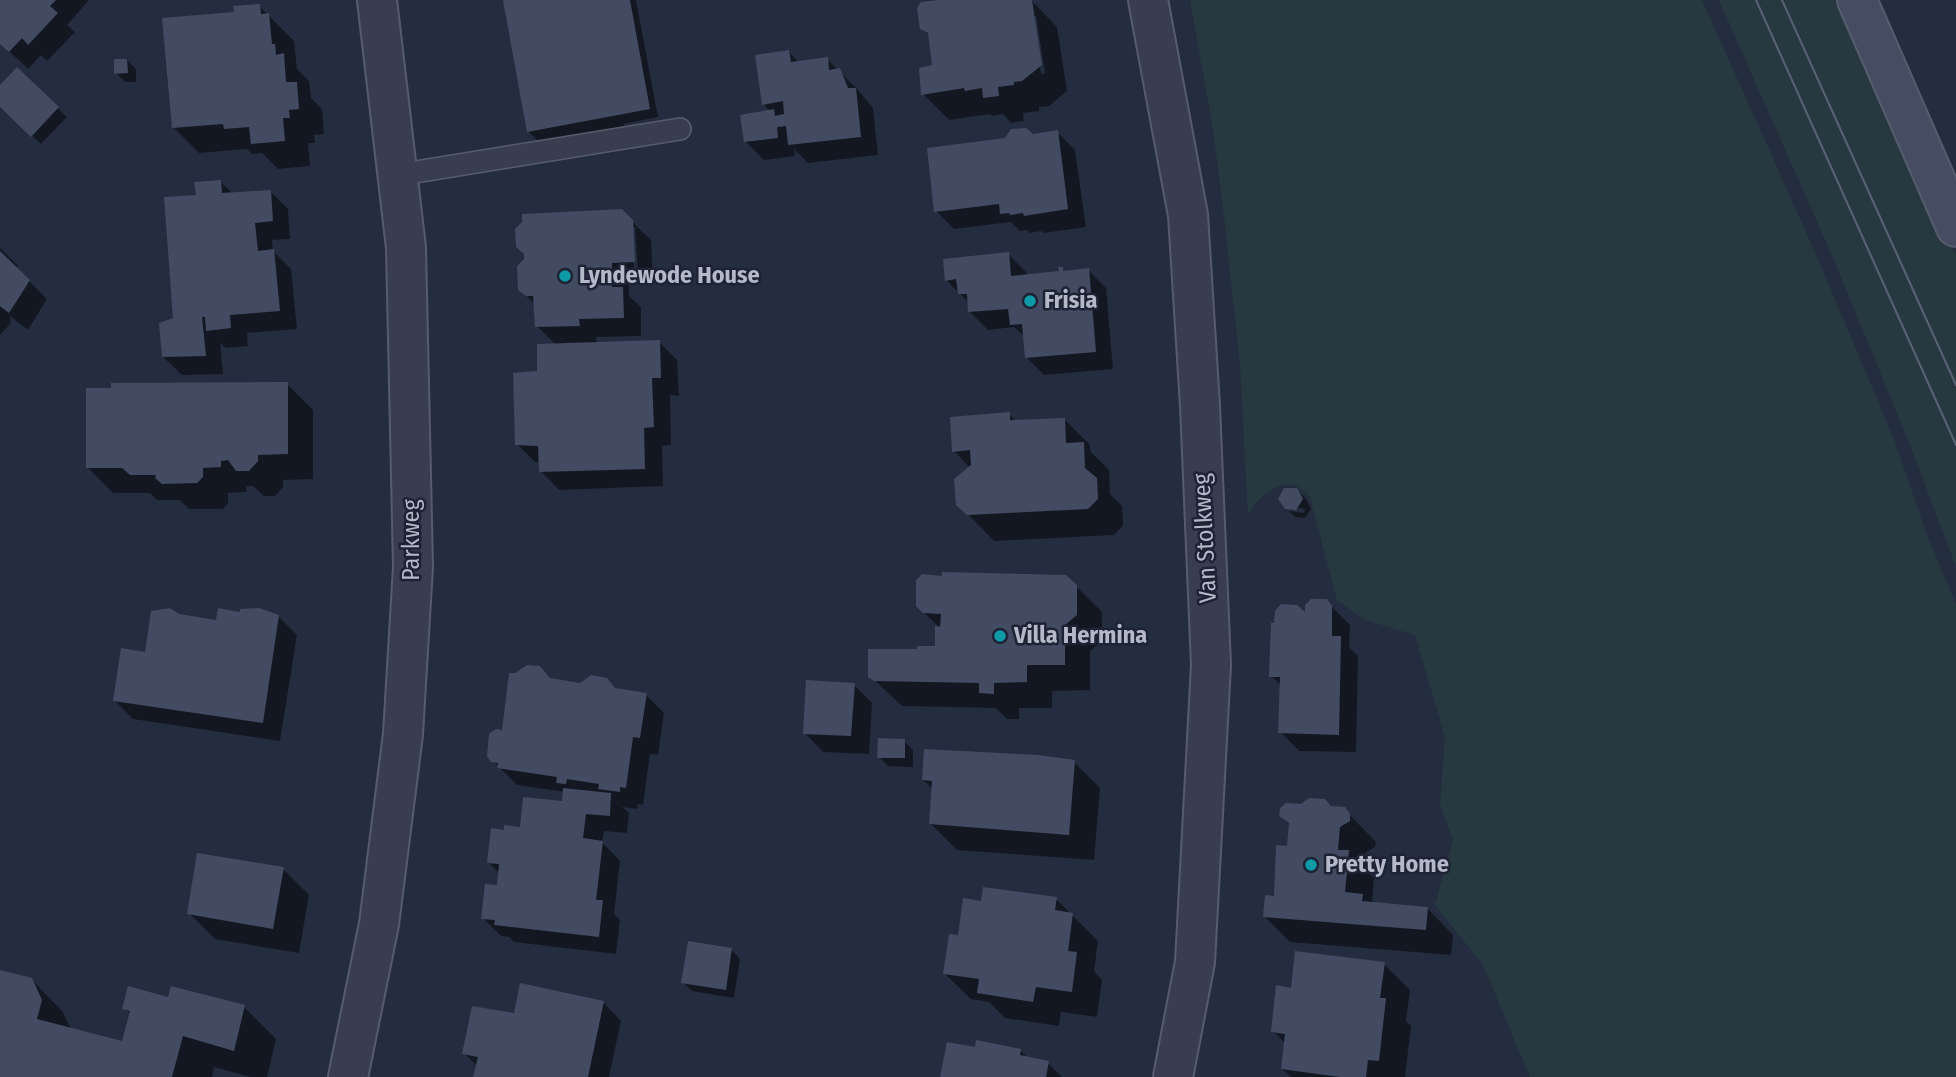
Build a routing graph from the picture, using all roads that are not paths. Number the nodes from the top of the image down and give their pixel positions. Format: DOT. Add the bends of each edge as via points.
graph roads {
  1 [pos="377,0"];
  2 [pos="1148,0"];
  3 [pos="1857,0"];
  4 [pos="680,129"];
  5 [pos="397,175"];
  6 [pos="1956,227"];
  7 [pos="348,1077"];
  8 [pos="1173,1077"];
  1 -- 5 [label="street, Parkweg"];
  2 -- 8 [label="street, Van Stolkweg" via="1188,215 1212,665 1195,962"];
  3 -- 6 [label="street"];
  4 -- 5 [label="lane"];
  5 -- 7 [label="street, Parkweg" via="405,248 412,581 403,734 379,925"];
}
